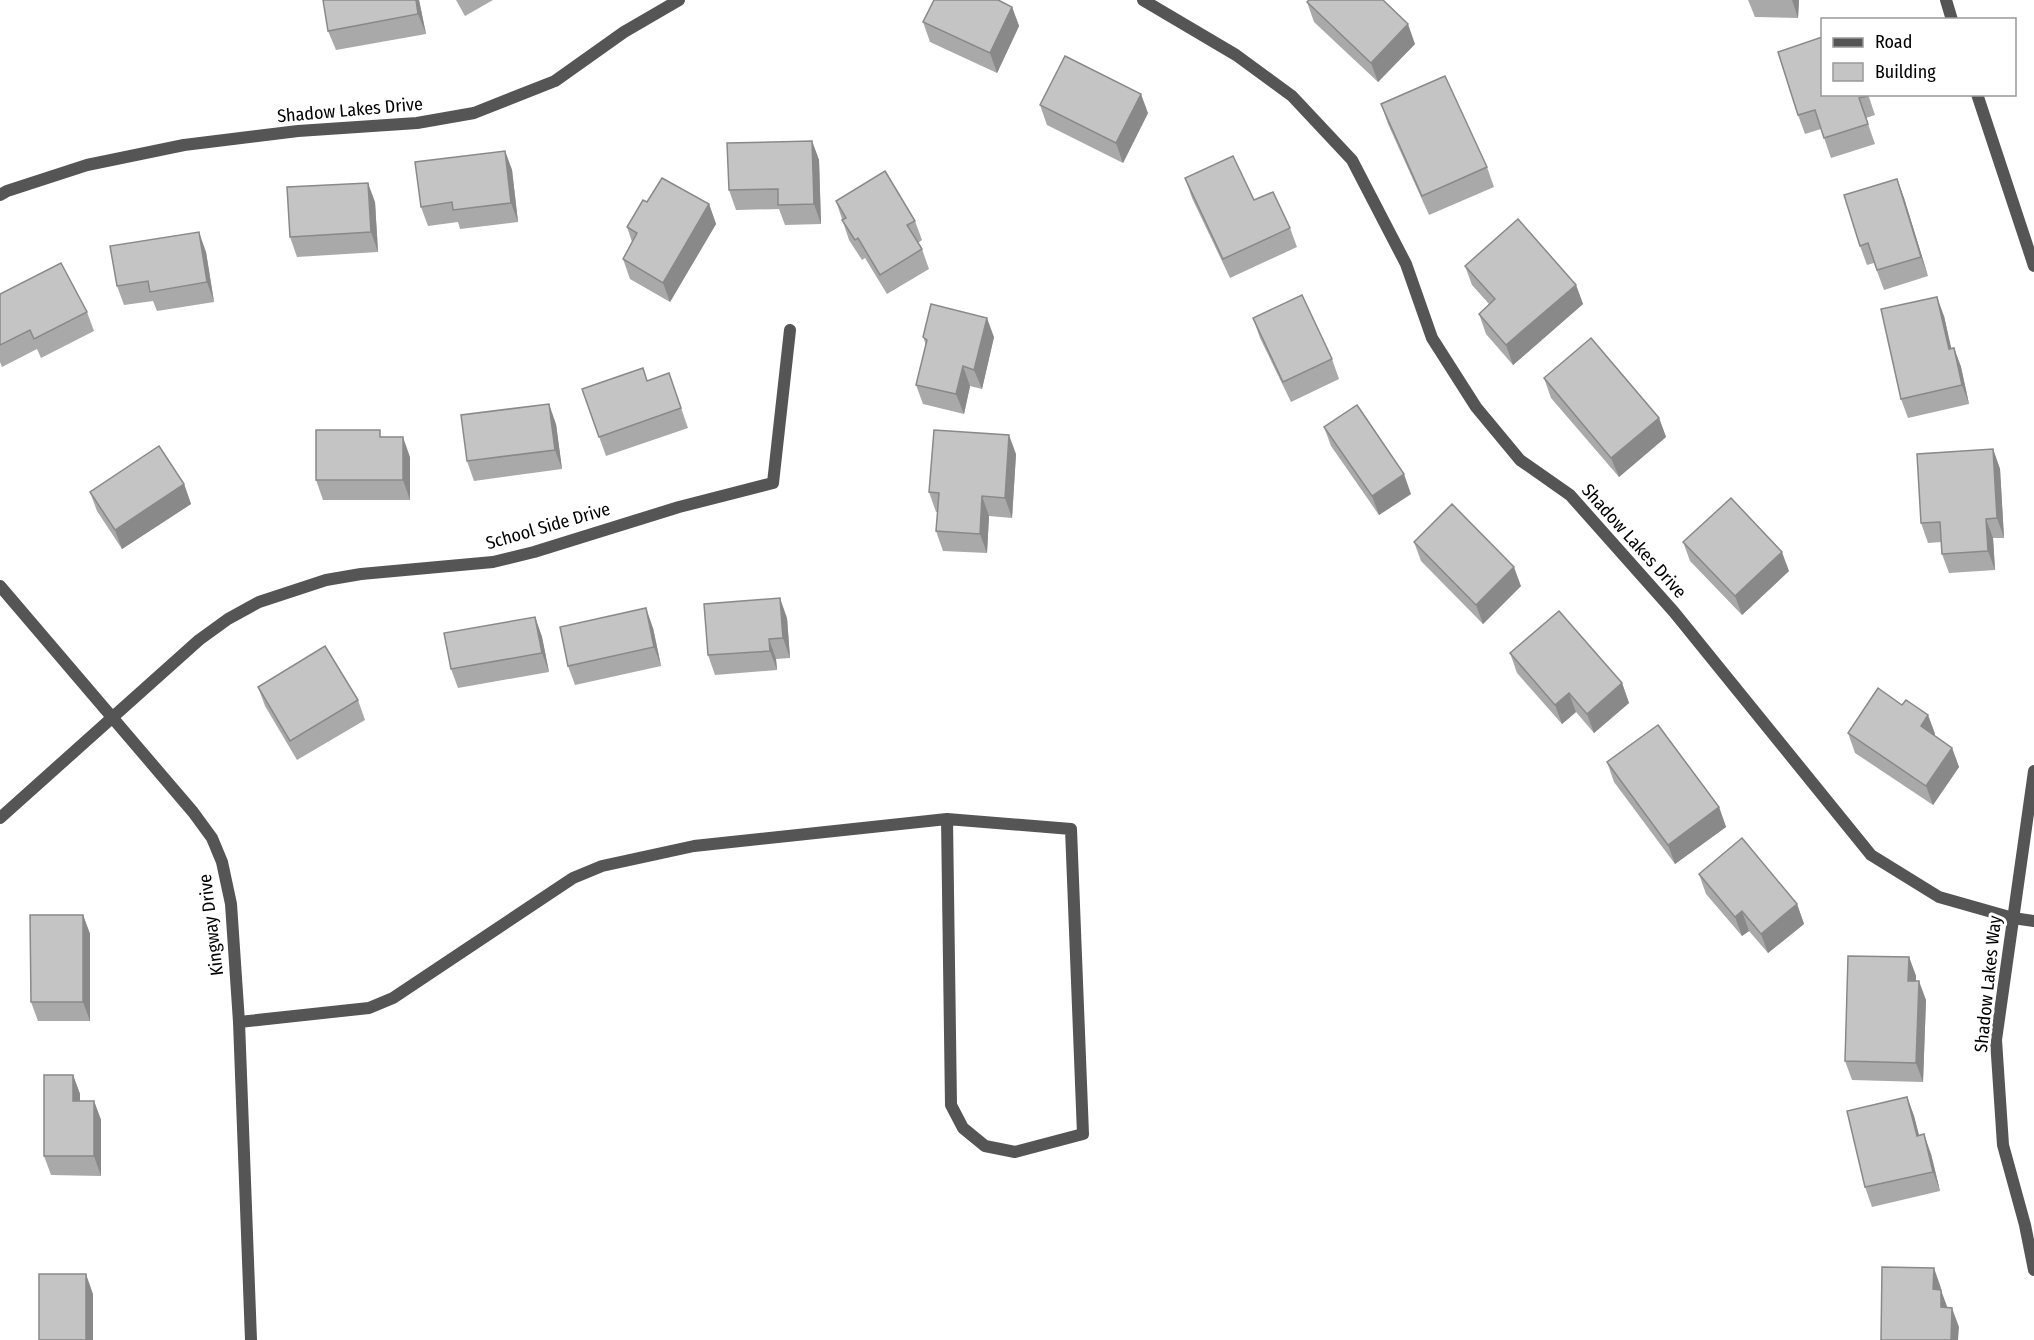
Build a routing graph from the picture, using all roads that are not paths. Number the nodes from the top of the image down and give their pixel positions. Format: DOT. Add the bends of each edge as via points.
graph roads {
  1 [pos="679,0"];
  2 [pos="1143,0"];
  3 [pos="1946,0"];
  4 [pos="1951,18"];
  5 [pos="1978,96"];
  6 [pos="0,195"];
  7 [pos="2034,266"];
  8 [pos="790,330"];
  9 [pos="0,586"];
  10 [pos="111,717"];
  11 [pos="2034,771"];
  12 [pos="0,818"];
  13 [pos="947,819"];
  14 [pos="2013,918"];
  15 [pos="2034,921"];
  16 [pos="239,1022"];
  17 [pos="2034,1270"];
  18 [pos="251,1340"];
  1 -- 6 [label="street, Shadow Lakes Drive" via="624,32 555,81 474,113 417,123 298,131 184,145 87,165"];
  2 -- 14 [label="street, Shadow Lakes Drive" via="1236,55 1292,96 1352,160 1406,264 1432,338 1476,407 1520,460 1570,495 1674,612 1871,855 1939,897"];
  3 -- 4 [label="street"];
  5 -- 7 [label="street"];
  8 -- 10 [label="street, School Side Drive" via="772,483 493,562 326,580 259,602 199,640"];
  9 -- 10 [label="street, Kingway Drive"];
  10 -- 12 [label="street"];
  10 -- 16 [label="street, Kingway Drive" via="212,838 231,904"];
  11 -- 14 [label="street, Shadow Lakes Way"];
  13 -- 13 [label="street" via="1071,829 1083,1134 1015,1152 985,1146 963,1128 951,1106"];
  13 -- 16 [label="street" via="694,846 602,866 573,878 393,998 369,1008"];
  14 -- 15 [label="street, Shadow Lakes Drive"];
  14 -- 17 [label="street, Shadow Lakes Way" via="1996,1040 2003,1145"];
  16 -- 18 [label="street, Kingway Drive"];
}
